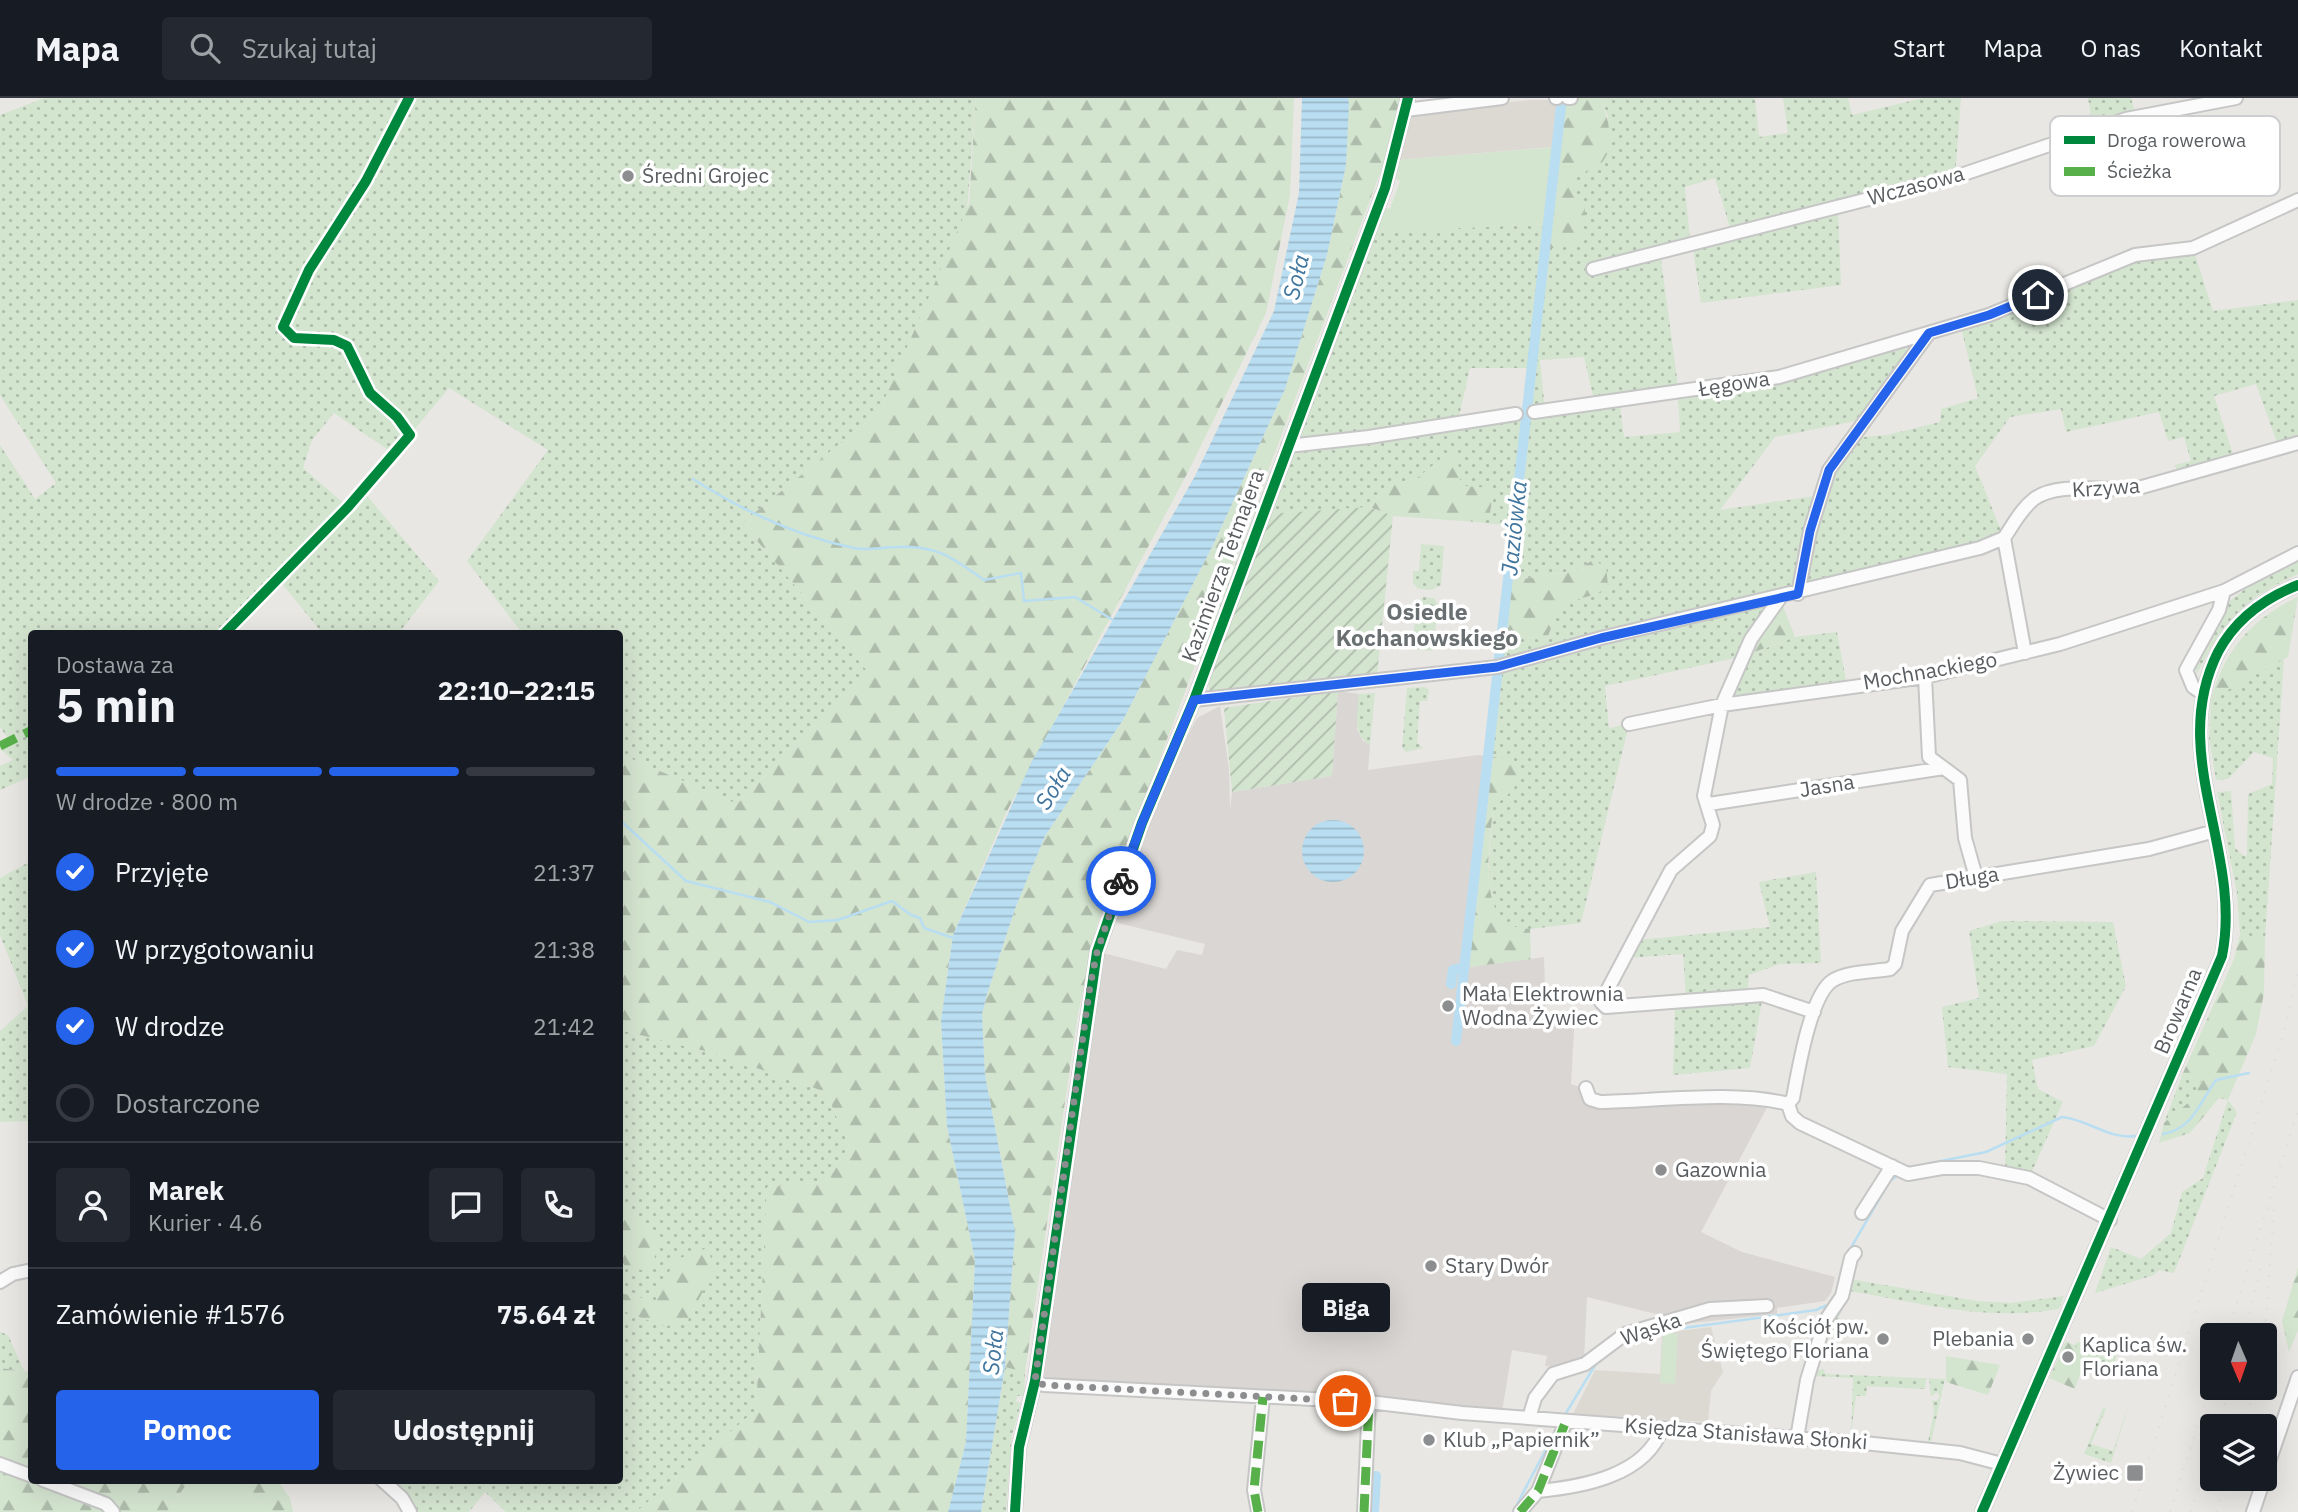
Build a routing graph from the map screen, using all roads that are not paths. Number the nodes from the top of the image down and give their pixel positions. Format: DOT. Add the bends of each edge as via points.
graph roads {
  1 [pos="1502,98"];
  2 [pos="2236,98"];
  3 [pos="1407,104"];
  4 [pos="2142,116"];
  5 [pos="2050,145"];
  6 [pos="2298,200"];
  7 [pos="1593,269"];
  8 [pos="1929,333"];
  9 [pos="1534,412"];
  10 [pos="1516,414"];
  11 [pos="2298,443"];
  12 [pos="1288,446"];
  13 [pos="2004,538"];
  14 [pos="2298,553"];
  15 [pos="2298,585"];
  16 [pos="2224,591"];
  17 [pos="1798,594"];
  18 [pos="1780,598"];
  19 [pos="2025,653"];
  20 [pos="1925,677"];
  21 [pos="2202,693"];
  22 [pos="1194,700"];
  23 [pos="1722,705"];
  24 [pos="1629,724"];
  25 [pos="1944,768"];
  26 [pos="1709,804"];
  27 [pos="2214,831"];
  28 [pos="1976,877"];
  29 [pos="1814,1012"];
  30 [pos="1586,1088"];
  31 [pos="1788,1104"];
  32 [pos="1900,1170"];
  33 [pos="1862,1213"];
  34 [pos="2110,1220"];
  35 [pos="1856,1253"];
  36 [pos="28,1271"];
  37 [pos="0,1282"];
  38 [pos="1767,1306"];
  39 [pos="2298,1377"];
  40 [pos="1035,1381"];
  41 [pos="2295,1396"];
  42 [pos="1263,1397"];
  43 [pos="1369,1402"];
  44 [pos="1529,1418"];
  45 [pos="1566,1421"];
  46 [pos="1662,1428"];
  47 [pos="1797,1438"];
  48 [pos="2277,1444"];
  49 [pos="0,1464"];
  50 [pos="2002,1464"];
  51 [pos="28,1474"];
  52 [pos="54,1484"];
  53 [pos="386,1484"];
  54 [pos="1538,1490"];
  55 [pos="2260,1491"];
  56 [pos="113,1512"];
  57 [pos="410,1512"];
  58 [pos="1015,1512"];
  59 [pos="1258,1512"];
  60 [pos="1364,1512"];
  61 [pos="1520,1512"];
  62 [pos="1982,1512"];
  63 [pos="2253,1512"];
  1 -- 3 [label="street"];
  2 -- 4 [label="street, Wczasowa"];
  3 -- 12 [label="street, Kazimierza Tetmajera" via="1385,188"];
  5 -- 7 [label="street, Wczasowa" via="1955,177"];
  6 -- 8 [label="street, Łęgowa" via="2193,248 2135,255 1989,315"];
  8 -- 9 [label="street, Łęgowa" via="1779,377"];
  8 -- 17 [label="street" via="1829,470 1810,531"];
  10 -- 12 [label="street"];
  11 -- 13 [label="street, Krzywa" via="2142,487 2092,487 2039,495"];
  12 -- 22 [label="street, Kazimierza Tetmajera"];
  13 -- 17 [label="street"];
  13 -- 19 [label="street"];
  14 -- 16 [label="street, Mochnackiego"];
  15 -- 21 [label="street, Browarna" via="2262,603 2235,627 2211,666"];
  16 -- 19 [label="street, Mochnackiego"];
  16 -- 21 [label="street" via="2219,610 2186,670 2193,687"];
  17 -- 18 [label="street"];
  18 -- 22 [label="street" via="1500,666"];
  18 -- 23 [label="street" via="1736,666"];
  19 -- 20 [label="street, Mochnackiego"];
  20 -- 23 [label="street, Mochnackiego"];
  20 -- 25 [label="street" via="1929,757"];
  21 -- 27 [label="street, Browarna" via="2199,744"];
  22 -- 40 [label="street, Kazimierza Tetmajera" via="1142,823 1097,952"];
  23 -- 24 [label="street, Mochnackiego"];
  23 -- 26 [label="street" via="1704,796"];
  25 -- 26 [label="street, Jasna"];
  25 -- 28 [label="street" via="1960,780 1965,838"];
  26 -- 29 [label="street" via="1710,836 1671,870 1601,1002 1606,1007 1763,995"];
  27 -- 28 [label="street, Długa" via="2149,849"];
  27 -- 34 [label="street, Browarna" via="2227,911 2222,956"];
  28 -- 29 [label="street, Długa" via="1930,885 1902,931 1895,964 1890,969 1834,979 1825,986"];
  29 -- 31 [label="street, Długa"];
  30 -- 31 [label="street" via="1590,1099 1600,1102 1744,1099"];
  31 -- 32 [label="street" via="1800,1123"];
  32 -- 33 [label="street"];
  32 -- 34 [label="street" via="1956,1167 2005,1171 2029,1178"];
  34 -- 50 [label="street, Browarna"];
  35 -- 47 [label="street" via="1842,1296 1825,1321 1807,1380"];
  36 -- 37 [label="street"];
  38 -- 44 [label="street, Wąska" via="1710,1310 1625,1334 1585,1364 1553,1374 1535,1398"];
  39 -- 41 [label="street"];
  40 -- 42 [label="street, Księdza Stanisława Słonki"];
  40 -- 58 [label="street" via="1019,1447"];
  41 -- 48 [label="street"];
  42 -- 43 [label="street, Księdza Stanisława Słonki"];
  42 -- 59 [label="street" via="1254,1490"];
  43 -- 44 [label="street, Księdza Stanisława Słonki"];
  43 -- 60 [label="street"];
  44 -- 45 [label="street, Księdza Stanisława Słonki"];
  45 -- 46 [label="street, Księdza Stanisława Słonki"];
  45 -- 54 [label="street"];
  46 -- 47 [label="street, Księdza Stanisława Słonki"];
  46 -- 54 [label="street" via="1641,1457 1610,1476"];
  47 -- 50 [label="street, Księdza Stanisława Słonki" via="1961,1453"];
  49 -- 51 [label="street"];
  50 -- 62 [label="street, Browarna"];
  52 -- 56 [label="street" via="106,1504"];
  53 -- 57 [label="street"];
  54 -- 61 [label="street"];
  55 -- 63 [label="street"];
}
